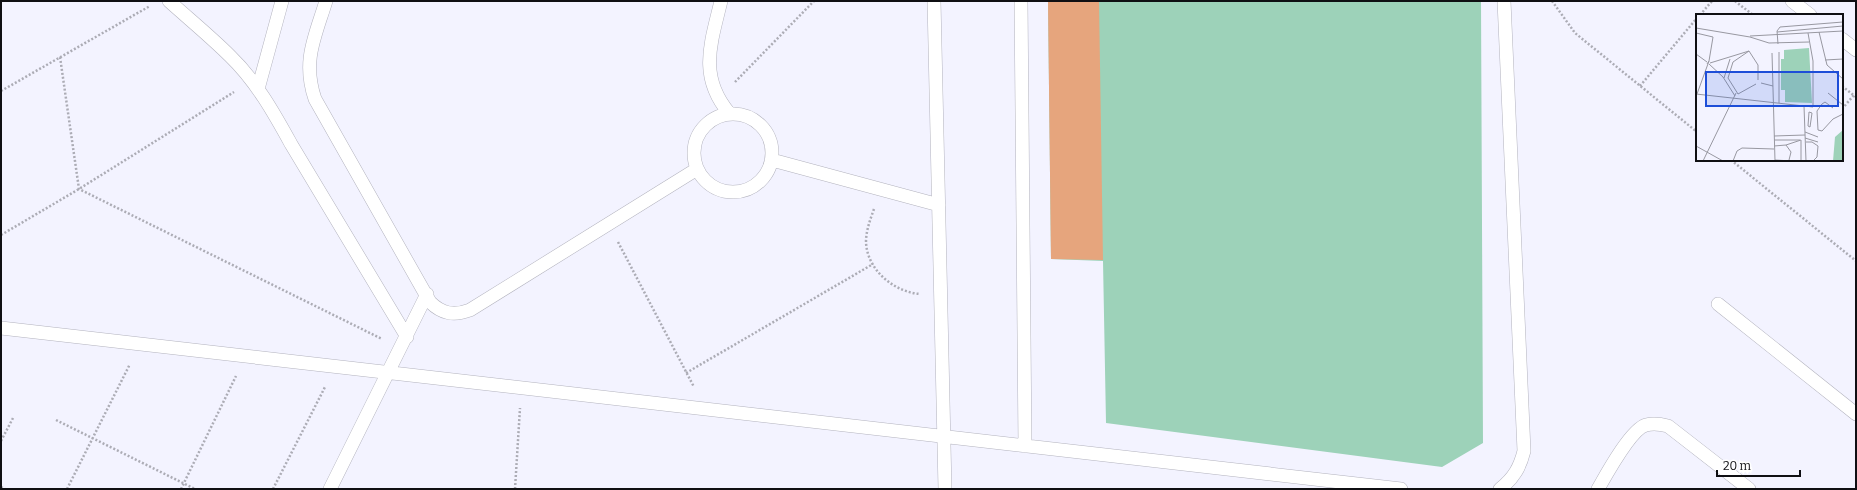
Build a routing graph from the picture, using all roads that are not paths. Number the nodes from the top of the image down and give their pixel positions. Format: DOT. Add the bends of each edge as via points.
graph roads {
  1 [pos="169,1"];
  2 [pos="282,1"];
  3 [pos="326,1"];
  4 [pos="721,1"];
  5 [pos="934,1"];
  6 [pos="1021,1"];
  7 [pos="1504,1"];
  8 [pos="1792,1"];
  9 [pos="1809,14"];
  10 [pos="1843,41"];
  11 [pos="1856,50"];
  12 [pos="255,85"];
  13 [pos="729,113"];
  14 [pos="772,160"];
  15 [pos="697,169"];
  16 [pos="938,205"];
  17 [pos="427,294"];
  18 [pos="1718,304"];
  19 [pos="1,328"];
  20 [pos="403,342"];
  21 [pos="388,372"];
  22 [pos="1856,414"];
  23 [pos="944,437"];
  24 [pos="1025,446"];
  25 [pos="1380,488"];
  26 [pos="330,489"];
  27 [pos="945,489"];
  28 [pos="1401,489"];
  29 [pos="1500,489"];
  30 [pos="1598,489"];
  31 [pos="1750,489"];
  1 -- 12 [label="lane" via="230,56"];
  2 -- 12 [label="lane"];
  3 -- 17 [label="lane" via="310,51 308,64 311,88"];
  4 -- 13 [label="lane" via="709,61 710,76 718,98"];
  5 -- 16 [label="lane"];
  6 -- 24 [label="lane"];
  7 -- 29 [label="lane" via="1524,451 1517,472"];
  8 -- 9 [label="lane"];
  10 -- 11 [label="lane"];
  12 -- 20 [label="lane" via="275,115"];
  13 -- 14 [label="lane" via="753,118 762,126 773,148"];
  13 -- 15 [label="lane" via="706,124 699,133 694,158"];
  14 -- 15 [label="lane" via="768,172 760,182 750,189 738,192 714,187 704,180"];
  14 -- 16 [label="lane"];
  15 -- 17 [label="lane" via="470,310 451,314 442,312 430,302"];
  16 -- 23 [label="lane"];
  17 -- 20 [label="lane"];
  18 -- 22 [label="lane"];
  19 -- 21 [label="lane"];
  20 -- 21 [label="lane"];
  21 -- 23 [label="lane"];
  21 -- 26 [label="lane"];
  23 -- 24 [label="lane"];
  23 -- 27 [label="lane"];
  24 -- 25 [label="lane"];
  25 -- 28 [label="lane"];
  30 -- 31 [label="lane" via="1622,449 1644,425 1658,423 1668,426"];
}
